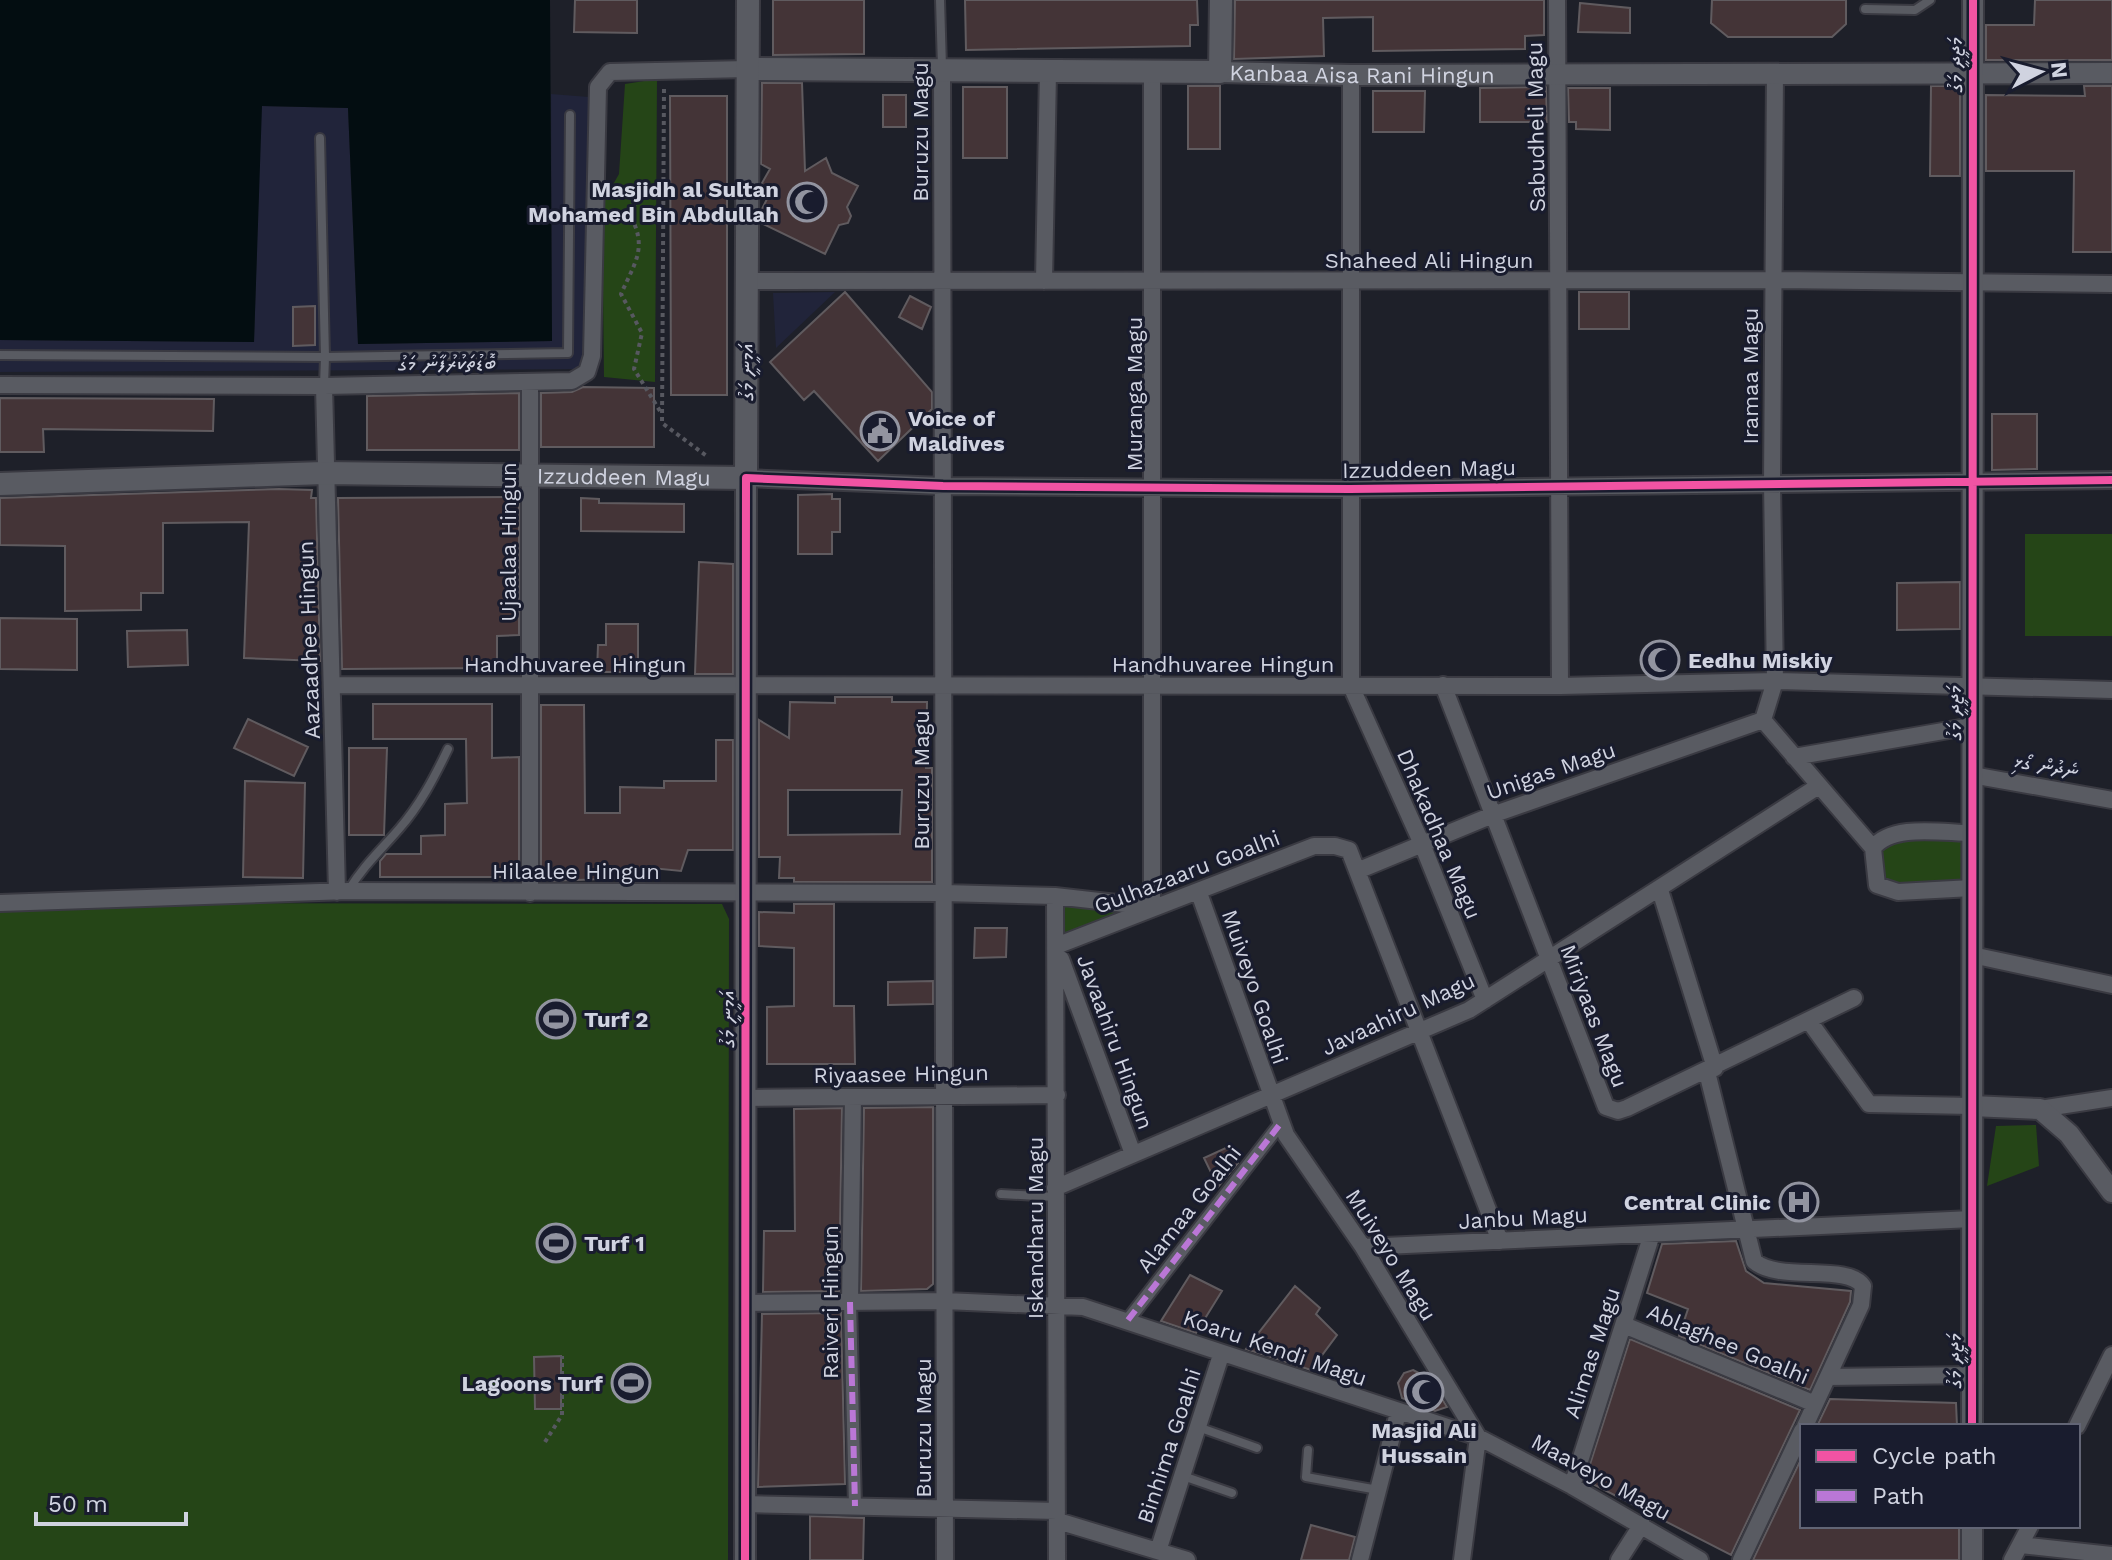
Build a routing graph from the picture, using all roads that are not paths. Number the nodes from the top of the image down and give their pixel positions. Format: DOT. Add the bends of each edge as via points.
graph roads {
  1 [pos="748,0"];
  2 [pos="940,0"];
  3 [pos="1221,0"];
  4 [pos="1557,0"];
  5 [pos="1930,0"];
  6 [pos="1973,0"];
  7 [pos="1865,9"];
  8 [pos="942,68"];
  9 [pos="748,69"];
  10 [pos="610,72"];
  11 [pos="1048,72"];
  12 [pos="1220,72"];
  13 [pos="1775,72"];
  14 [pos="1972,72"];
  15 [pos="1152,73"];
  16 [pos="1556,73"];
  17 [pos="2112,73"];
  18 [pos="1351,75"];
  19 [pos="570,115"];
  20 [pos="320,138"];
  21 [pos="1773,280"];
  22 [pos="747,281"];
  23 [pos="942,281"];
  24 [pos="1044,281"];
  25 [pos="1152,282"];
  26 [pos="1350,282"];
  27 [pos="1560,282"];
  28 [pos="1972,284"];
  29 [pos="2112,284"];
  30 [pos="0,355"];
  31 [pos="325,357"];
  32 [pos="530,384"];
  33 [pos="0,385"];
  34 [pos="324,386"];
  35 [pos="324,473"];
  36 [pos="530,476"];
  37 [pos="746,478"];
  38 [pos="2112,480"];
  39 [pos="1772,483"];
  40 [pos="1972,483"];
  41 [pos="0,484"];
  42 [pos="1560,484"];
  43 [pos="943,486"];
  44 [pos="1152,486"];
  45 [pos="1350,489"];
  46 [pos="1775,681"];
  47 [pos="1972,684"];
  48 [pos="334,685"];
  49 [pos="1443,685"];
  50 [pos="1152,686"];
  51 [pos="1351,686"];
  52 [pos="1560,686"];
  53 [pos="528,687"];
  54 [pos="746,687"];
  55 [pos="943,687"];
  56 [pos="2112,690"];
  57 [pos="1763,720"];
  58 [pos="1972,726"];
  59 [pos="448,749"];
  60 [pos="1794,757"];
  61 [pos="1972,775"];
  62 [pos="1817,787"];
  63 [pos="2112,800"];
  64 [pos="1495,814"];
  65 [pos="1972,833"];
  66 [pos="1422,844"];
  67 [pos="1873,848"];
  68 [pos="1357,871"];
  69 [pos="1972,888"];
  70 [pos="1660,890"];
  71 [pos="343,891"];
  72 [pos="530,893"];
  73 [pos="944,893"];
  74 [pos="1199,893"];
  75 [pos="746,894"];
  76 [pos="1055,896"];
  77 [pos="0,903"];
  78 [pos="1152,907"];
  79 [pos="1056,946"];
  80 [pos="1972,955"];
  81 [pos="1549,960"];
  82 [pos="2112,985"];
  83 [pos="1854,998"];
  84 [pos="1485,1000"];
  85 [pos="1809,1021"];
  86 [pos="1419,1032"];
  87 [pos="1711,1070"];
  88 [pos="944,1095"];
  89 [pos="1057,1095"];
  90 [pos="1270,1096"];
  91 [pos="853,1097"];
  92 [pos="745,1098"];
  93 [pos="2112,1098"];
  94 [pos="1972,1106"];
  95 [pos="2040,1109"];
  96 [pos="1281,1123"];
  97 [pos="1133,1154"];
  98 [pos="1055,1192"];
  99 [pos="2112,1192"];
  100 [pos="1001,1194"];
  101 [pos="1972,1219"];
  102 [pos="1746,1230"];
  103 [pos="1652,1234"];
  104 [pos="1500,1241"];
  105 [pos="1363,1247"];
  106 [pos="1977,1265"];
  107 [pos="945,1301"];
  108 [pos="850,1302"];
  109 [pos="745,1303"];
  110 [pos="1058,1304"];
  111 [pos="1128,1320"];
  112 [pos="1624,1325"];
  113 [pos="1221,1355"];
  114 [pos="2112,1355"];
  115 [pos="1972,1375"];
  116 [pos="1828,1377"];
  117 [pos="1815,1404"];
  118 [pos="1398,1413"];
  119 [pos="1805,1424"];
  120 [pos="1972,1424"];
  121 [pos="1972,1424"];
  122 [pos="2078,1424"];
  123 [pos="1198,1427"];
  124 [pos="1800,1435"];
  125 [pos="1478,1437"];
  126 [pos="1257,1448"];
  127 [pos="1308,1450"];
  128 [pos="1182,1476"];
  129 [pos="1572,1486"];
  130 [pos="1378,1490"];
  131 [pos="1232,1493"];
  132 [pos="745,1504"];
  133 [pos="855,1506"];
  134 [pos="945,1507"];
  135 [pos="1057,1516"];
  136 [pos="1642,1524"];
  137 [pos="1972,1528"];
  138 [pos="2029,1528"];
  139 [pos="2021,1545"];
  140 [pos="1158,1551"];
  141 [pos="2112,1555"];
  142 [pos="745,1560"];
  143 [pos="945,1560"];
  144 [pos="1057,1560"];
  145 [pos="1187,1560"];
  146 [pos="1360,1560"];
  147 [pos="1462,1560"];
  148 [pos="1619,1560"];
  149 [pos="1700,1560"];
  150 [pos="1741,1560"];
  151 [pos="1972,1560"];
  152 [pos="2012,1560"];
  1 -- 9 [label="main road, އަމީނީ މަގު"];
  2 -- 8 [label="lane, Buruzu Magu"];
  3 -- 12 [label="main road"];
  4 -- 16 [label="street, Sabudheli Magu"];
  5 -- 7 [label="lane" via="1915,10"];
  6 -- 14 [label="street, މަޖީދީ މަގު"];
  8 -- 9 [label="main road, Kanbaa Aisa Rani Hingun"];
  8 -- 11 [label="main road, Kanbaa Aisa Rani Hingun"];
  8 -- 23 [label="street, Buruzu Magu"];
  9 -- 10 [label="street, Kanbaa Aisa Rani Hingun"];
  9 -- 22 [label="main road, އަމީނީ މަގު"];
  10 -- 32 [label="street, ބޮޑުތަކުރުފާނު މަގު" via="598,87 595,108 592,356 587,372 572,381"];
  11 -- 15 [label="main road, Kanbaa Aisa Rani Hingun"];
  11 -- 24 [label="street"];
  12 -- 15 [label="main road, Kanbaa Aisa Rani Hingun"];
  12 -- 18 [label="street, Kanbaa Aisa Rani Hingun"];
  13 -- 14 [label="street, Kanbaa Aisa Rani Hingun"];
  13 -- 16 [label="street, Kanbaa Aisa Rani Hingun"];
  13 -- 21 [label="street, Iramaa Magu"];
  14 -- 17 [label="street, Kanbaa Aisa Rani Hingun"];
  14 -- 28 [label="street, މަޖީދީ މަގު"];
  15 -- 25 [label="street, Muranga Magu"];
  16 -- 18 [label="street, Kanbaa Aisa Rani Hingun"];
  16 -- 27 [label="street, Sabudheli Magu"];
  18 -- 26 [label="street"];
  19 -- 31 [label="lane" via="568,353"];
  20 -- 31 [label="lane"];
  21 -- 27 [label="street, Shaheed Ali Hingun"];
  21 -- 28 [label="street, Shaheed Ali Hingun"];
  21 -- 39 [label="street, Iramaa Magu"];
  22 -- 23 [label="street, Shaheed Ali Hingun"];
  22 -- 37 [label="main road, އަމީނީ މަގު"];
  23 -- 24 [label="street, Shaheed Ali Hingun"];
  23 -- 43 [label="street, Buruzu Magu"];
  24 -- 25 [label="street, Shaheed Ali Hingun"];
  25 -- 26 [label="street, Shaheed Ali Hingun"];
  25 -- 44 [label="street, Muranga Magu"];
  26 -- 27 [label="street, Shaheed Ali Hingun"];
  26 -- 45 [label="street"];
  27 -- 42 [label="street, Sabudheli Magu"];
  28 -- 29 [label="street, Shaheed Ali Hingun"];
  28 -- 40 [label="street, މަޖީދީ މަގު"];
  30 -- 31 [label="lane"];
  31 -- 34 [label="lane"];
  32 -- 34 [label="street, ބޮޑުތަކުރުފާނު މަގު"];
  32 -- 36 [label="street, Ujaalaa Hingun"];
  33 -- 34 [label="street, ބޮޑުތަކުރުފާނު މަގު"];
  34 -- 35 [label="street, Aazaadhee Hingun"];
  35 -- 36 [label="main road, Izzuddeen Magu"];
  35 -- 41 [label="main road, Izzuddeen Magu"];
  35 -- 48 [label="street, Aazaadhee Hingun"];
  36 -- 37 [label="main road, Izzuddeen Magu"];
  36 -- 53 [label="street, Ujaalaa Hingun"];
  37 -- 43 [label="street, Izzuddeen Magu"];
  37 -- 54 [label="street, އަމީނީ މަގު"];
  38 -- 40 [label="street, Izzuddeen Magu"];
  39 -- 40 [label="street, Izzuddeen Magu"];
  39 -- 42 [label="street, Izzuddeen Magu"];
  39 -- 46 [label="street, Iramaa Magu"];
  40 -- 47 [label="street, މަޖީދީ މަގު"];
  42 -- 45 [label="street, Izzuddeen Magu"];
  42 -- 52 [label="street, Sabudheli Magu"];
  43 -- 44 [label="street, Izzuddeen Magu"];
  43 -- 55 [label="street, Buruzu Magu"];
  44 -- 45 [label="street, Izzuddeen Magu"];
  44 -- 50 [label="street, Muranga Magu"];
  45 -- 51 [label="street"];
  46 -- 47 [label="street, Handhuvaree Hingun"];
  46 -- 52 [label="street, Handhuvaree Hingun"];
  46 -- 57 [label="street, Iramaa Magu"];
  47 -- 56 [label="street, Handhuvaree Hingun"];
  47 -- 58 [label="street, މަޖީދީ މަގު"];
  48 -- 53 [label="street, Handhuvaree Hingun"];
  48 -- 71 [label="street, Aazaadhee Hingun"];
  49 -- 51 [label="street, Handhuvaree Hingun"];
  49 -- 52 [label="street, Handhuvaree Hingun"];
  49 -- 64 [label="street, Miriyaas Magu"];
  50 -- 51 [label="street, Handhuvaree Hingun"];
  50 -- 55 [label="street, Handhuvaree Hingun"];
  50 -- 78 [label="street, Muranga Magu"];
  51 -- 66 [label="street, Dhakadhaa Magu"];
  53 -- 54 [label="street, Handhuvaree Hingun"];
  53 -- 72 [label="street, Ujaalaa Hingun"];
  54 -- 55 [label="street, Handhuvaree Hingun"];
  54 -- 75 [label="street, އަމީނީ މަގު"];
  55 -- 73 [label="street, Buruzu Magu"];
  57 -- 60 [label="street"];
  57 -- 64 [label="street, Unigas Magu"];
  58 -- 60 [label="street"];
  58 -- 61 [label="street, މަޖީދީ މަގު"];
  59 -- 71 [label="lane" via="429,790"];
  60 -- 62 [label="street"];
  61 -- 63 [label="street, ނެދުން ގޯޅި"];
  61 -- 65 [label="street, މަޖީދީ މަގު"];
  62 -- 67 [label="street"];
  62 -- 70 [label="street, Javaahiru Magu"];
  64 -- 66 [label="street, Unigas Magu"];
  64 -- 81 [label="street, Miriyaas Magu"];
  65 -- 67 [label="street" via="1901,833 1881,838"];
  65 -- 69 [label="street, މަޖީދީ މަގު"];
  66 -- 68 [label="street, Unigas Magu"];
  66 -- 84 [label="street, Dhakadhaa Magu"];
  67 -- 69 [label="street" via="1877,885 1898,892"];
  68 -- 74 [label="street, Gulhazaaru Goalhi" via="1349,850 1314,846"];
  68 -- 86 [label="street"];
  69 -- 80 [label="street, މަޖީދީ މަގު"];
  70 -- 81 [label="street, Javaahiru Magu"];
  70 -- 87 [label="street"];
  71 -- 72 [label="street, Hilaalee Hingun"];
  71 -- 77 [label="street, Hilaalee Hingun"];
  72 -- 75 [label="street, Hilaalee Hingun"];
  73 -- 75 [label="street, Hilaalee Hingun"];
  73 -- 76 [label="street, Hilaalee Hingun"];
  73 -- 88 [label="street, Buruzu Magu"];
  74 -- 78 [label="street, Gulhazaaru Goalhi"];
  74 -- 90 [label="street, Muiveyo Goalhi"];
  75 -- 92 [label="street, އަމީނީ މަގު"];
  76 -- 78 [label="street, Hilaalee Hingun"];
  76 -- 79 [label="street, Iskandharu Magu"];
  78 -- 79 [label="street, Gulhazaaru Goalhi"];
  79 -- 89 [label="street, Iskandharu Magu"];
  79 -- 97 [label="street, Javaahiru Hingun"];
  80 -- 82 [label="street"];
  80 -- 94 [label="street, މަޖީދީ މަގު"];
  81 -- 84 [label="street, Javaahiru Magu"];
  81 -- 87 [label="street, Miriyaas Magu" via="1606,1107 1618,1111"];
  83 -- 85 [label="street, Miriyaas Magu"];
  84 -- 86 [label="street, Javaahiru Magu"];
  85 -- 87 [label="street, Miriyaas Magu"];
  85 -- 94 [label="street" via="1869,1104"];
  86 -- 90 [label="street, Javaahiru Magu"];
  86 -- 104 [label="street"];
  87 -- 102 [label="street"];
  88 -- 89 [label="street, Riyaasee Hingun"];
  88 -- 91 [label="street, Riyaasee Hingun"];
  88 -- 107 [label="street, Buruzu Magu"];
  89 -- 98 [label="street, Iskandharu Magu"];
  90 -- 96 [label="street, Muiveyo Magu"];
  90 -- 97 [label="street, Javaahiru Magu"];
  91 -- 92 [label="street, Riyaasee Hingun"];
  91 -- 108 [label="street, Raiveri Hingun"];
  92 -- 109 [label="street, އަމީނީ މަގު"];
  93 -- 95 [label="street"];
  94 -- 95 [label="street"];
  94 -- 101 [label="street, މަޖީދީ މަގު"];
  95 -- 99 [label="street" via="2069,1134"];
  96 -- 105 [label="street, Muiveyo Magu"];
  96 -- 111 [label="street, Alamaa Goalhi"];
  97 -- 98 [label="street, Javaahiru Magu"];
  98 -- 100 [label="lane"];
  98 -- 110 [label="street, Iskandharu Magu"];
  101 -- 102 [label="street, Janbu Magu"];
  101 -- 115 [label="street, މަޖީދީ މަގު"];
  102 -- 103 [label="street, Janbu Magu"];
  102 -- 116 [label="street" via="1760,1266 1851,1278 1863,1286 1861,1305"];
  103 -- 104 [label="street, Janbu Magu"];
  103 -- 112 [label="street, Alimas Magu"];
  104 -- 105 [label="street, Janbu Magu"];
  105 -- 125 [label="street, Muiveyo Magu"];
  106 -- 121 [label="street"];
  107 -- 108 [label="street, Koaru Kendi Magu"];
  107 -- 110 [label="street, Koaru Kendi Magu"];
  107 -- 134 [label="street, Buruzu Magu"];
  108 -- 109 [label="street, Koaru Kendi Magu"];
  108 -- 133 [label="street, Raiveri Hingun"];
  109 -- 132 [label="street, އަމީނީ މަގު"];
  110 -- 111 [label="street, Koaru Kendi Magu"];
  110 -- 135 [label="street, Iskandharu Magu"];
  111 -- 113 [label="street, Koaru Kendi Magu"];
  112 -- 117 [label="street, Ablaghee Goalhi"];
  112 -- 129 [label="street, Alimas Magu"];
  113 -- 118 [label="street, Koaru Kendi Magu"];
  113 -- 123 [label="street, Binhima Goalhi"];
  114 -- 122 [label="street"];
  115 -- 116 [label="street"];
  115 -- 120 [label="street, މަޖީދީ މަގު"];
  116 -- 117 [label="street"];
  117 -- 119 [label="street"];
  118 -- 125 [label="street, Koaru Kendi Magu"];
  118 -- 130 [label="street"];
  123 -- 126 [label="lane"];
  123 -- 128 [label="street, Binhima Goalhi"];
  124 -- 150 [label="street"];
  125 -- 129 [label="street, Maaveyo Magu"];
  125 -- 147 [label="street"];
  127 -- 130 [label="lane" via="1306,1477"];
  128 -- 131 [label="lane"];
  128 -- 140 [label="street, Binhima Goalhi"];
  129 -- 136 [label="street, Maaveyo Magu"];
  130 -- 146 [label="street"];
  132 -- 133 [label="street"];
  132 -- 142 [label="street, އަމީނީ މަގު"];
  133 -- 134 [label="street"];
  134 -- 135 [label="street"];
  134 -- 143 [label="street, Buruzu Magu"];
  135 -- 140 [label="street"];
  135 -- 144 [label="street, Iskandharu Magu"];
  136 -- 148 [label="street"];
  136 -- 149 [label="street, Maaveyo Magu"];
  137 -- 151 [label="street"];
  138 -- 139 [label="street"];
  139 -- 141 [label="street"];
  139 -- 152 [label="street"];
  140 -- 145 [label="street"];
}
